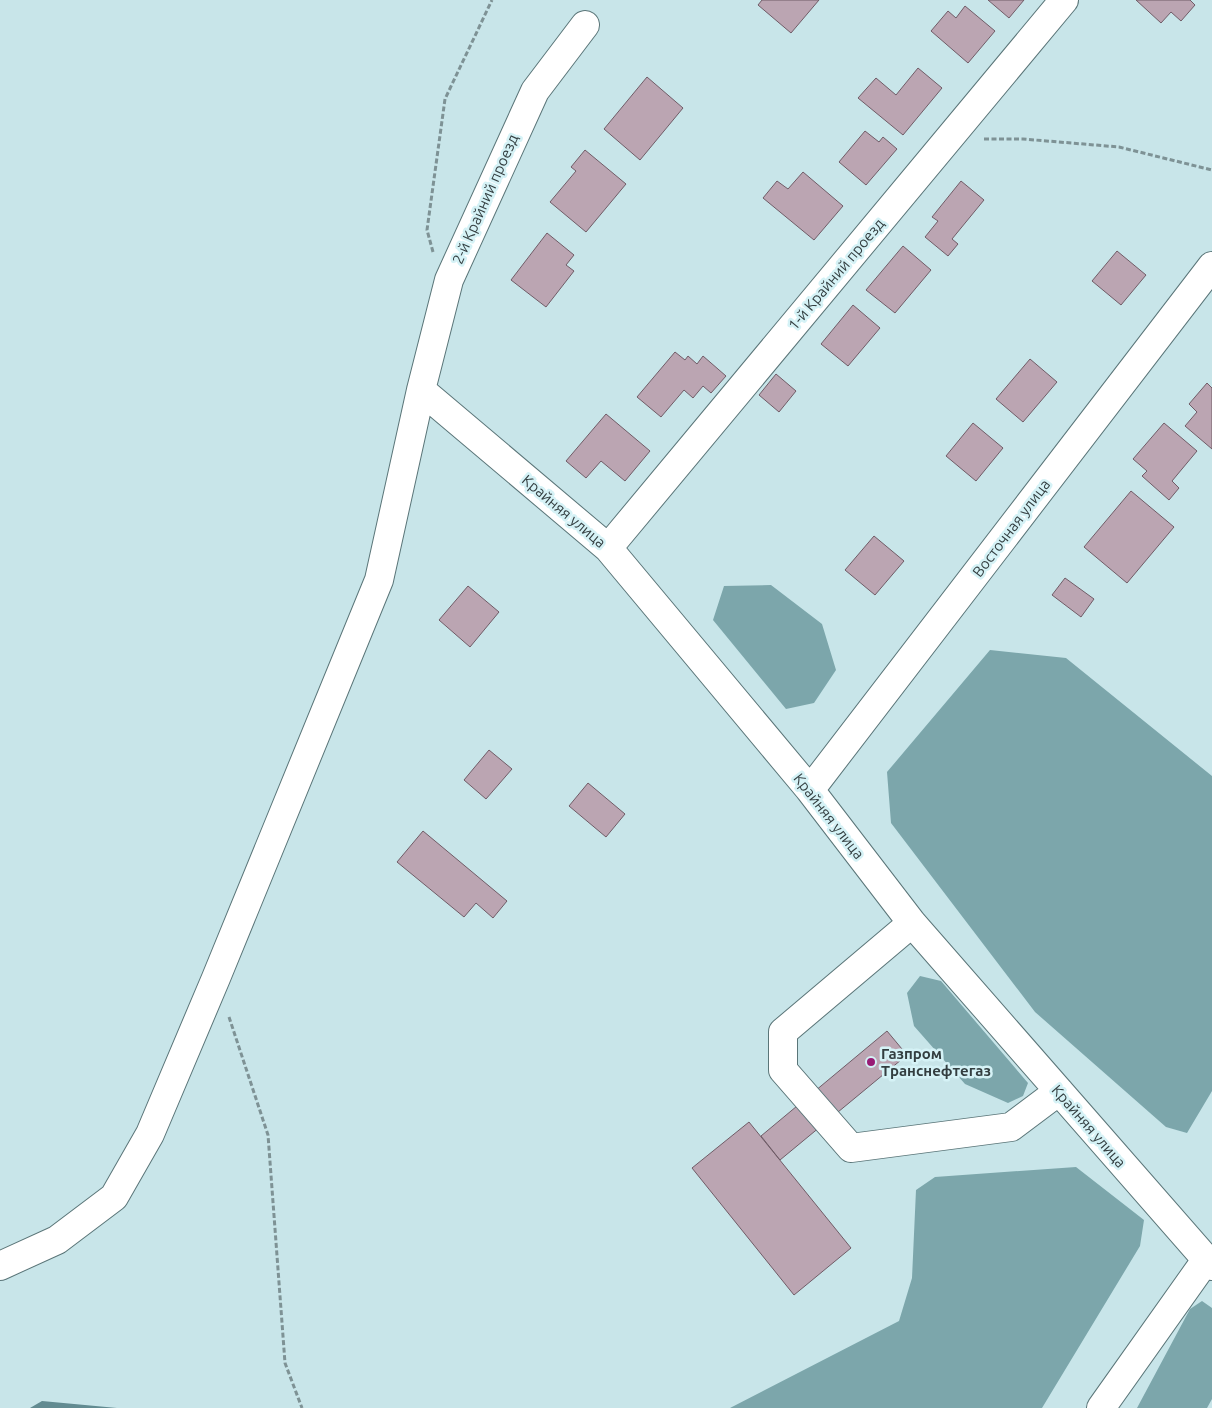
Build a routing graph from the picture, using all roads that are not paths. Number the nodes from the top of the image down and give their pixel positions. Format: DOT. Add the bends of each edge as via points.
graph roads {
  1 [pos="1064,0"];
  2 [pos="585,25"];
  3 [pos="1212,266"];
  4 [pos="421,390"];
  5 [pos="608,548"];
  6 [pos="810,790"];
  7 [pos="912,923"];
  8 [pos="1059,1091"];
  9 [pos="1209,1263"];
  10 [pos="0,1266"];
  11 [pos="1101,1408"];
  1 -- 5 [label="street, 1-й Крайний проезд"];
  2 -- 4 [label="street, 2-й Крайний проезд" via="535,91 449,280"];
  3 -- 6 [label="street, Восточная улица"];
  4 -- 5 [label="street, Крайняя улица"];
  4 -- 10 [label="street, 2-й Крайний проезд" via="379,580 150,1134 114,1197 57,1240"];
  5 -- 6 [label="street, Крайняя улица"];
  6 -- 7 [label="street, Крайняя улица"];
  7 -- 8 [label="street, Крайняя улица"];
  7 -- 8 [label="street" via="783,1032 784,1070 845,1141 852,1148 1011,1127"];
  8 -- 9 [label="street, Крайняя улица"];
  9 -- 11 [label="street"];
}
